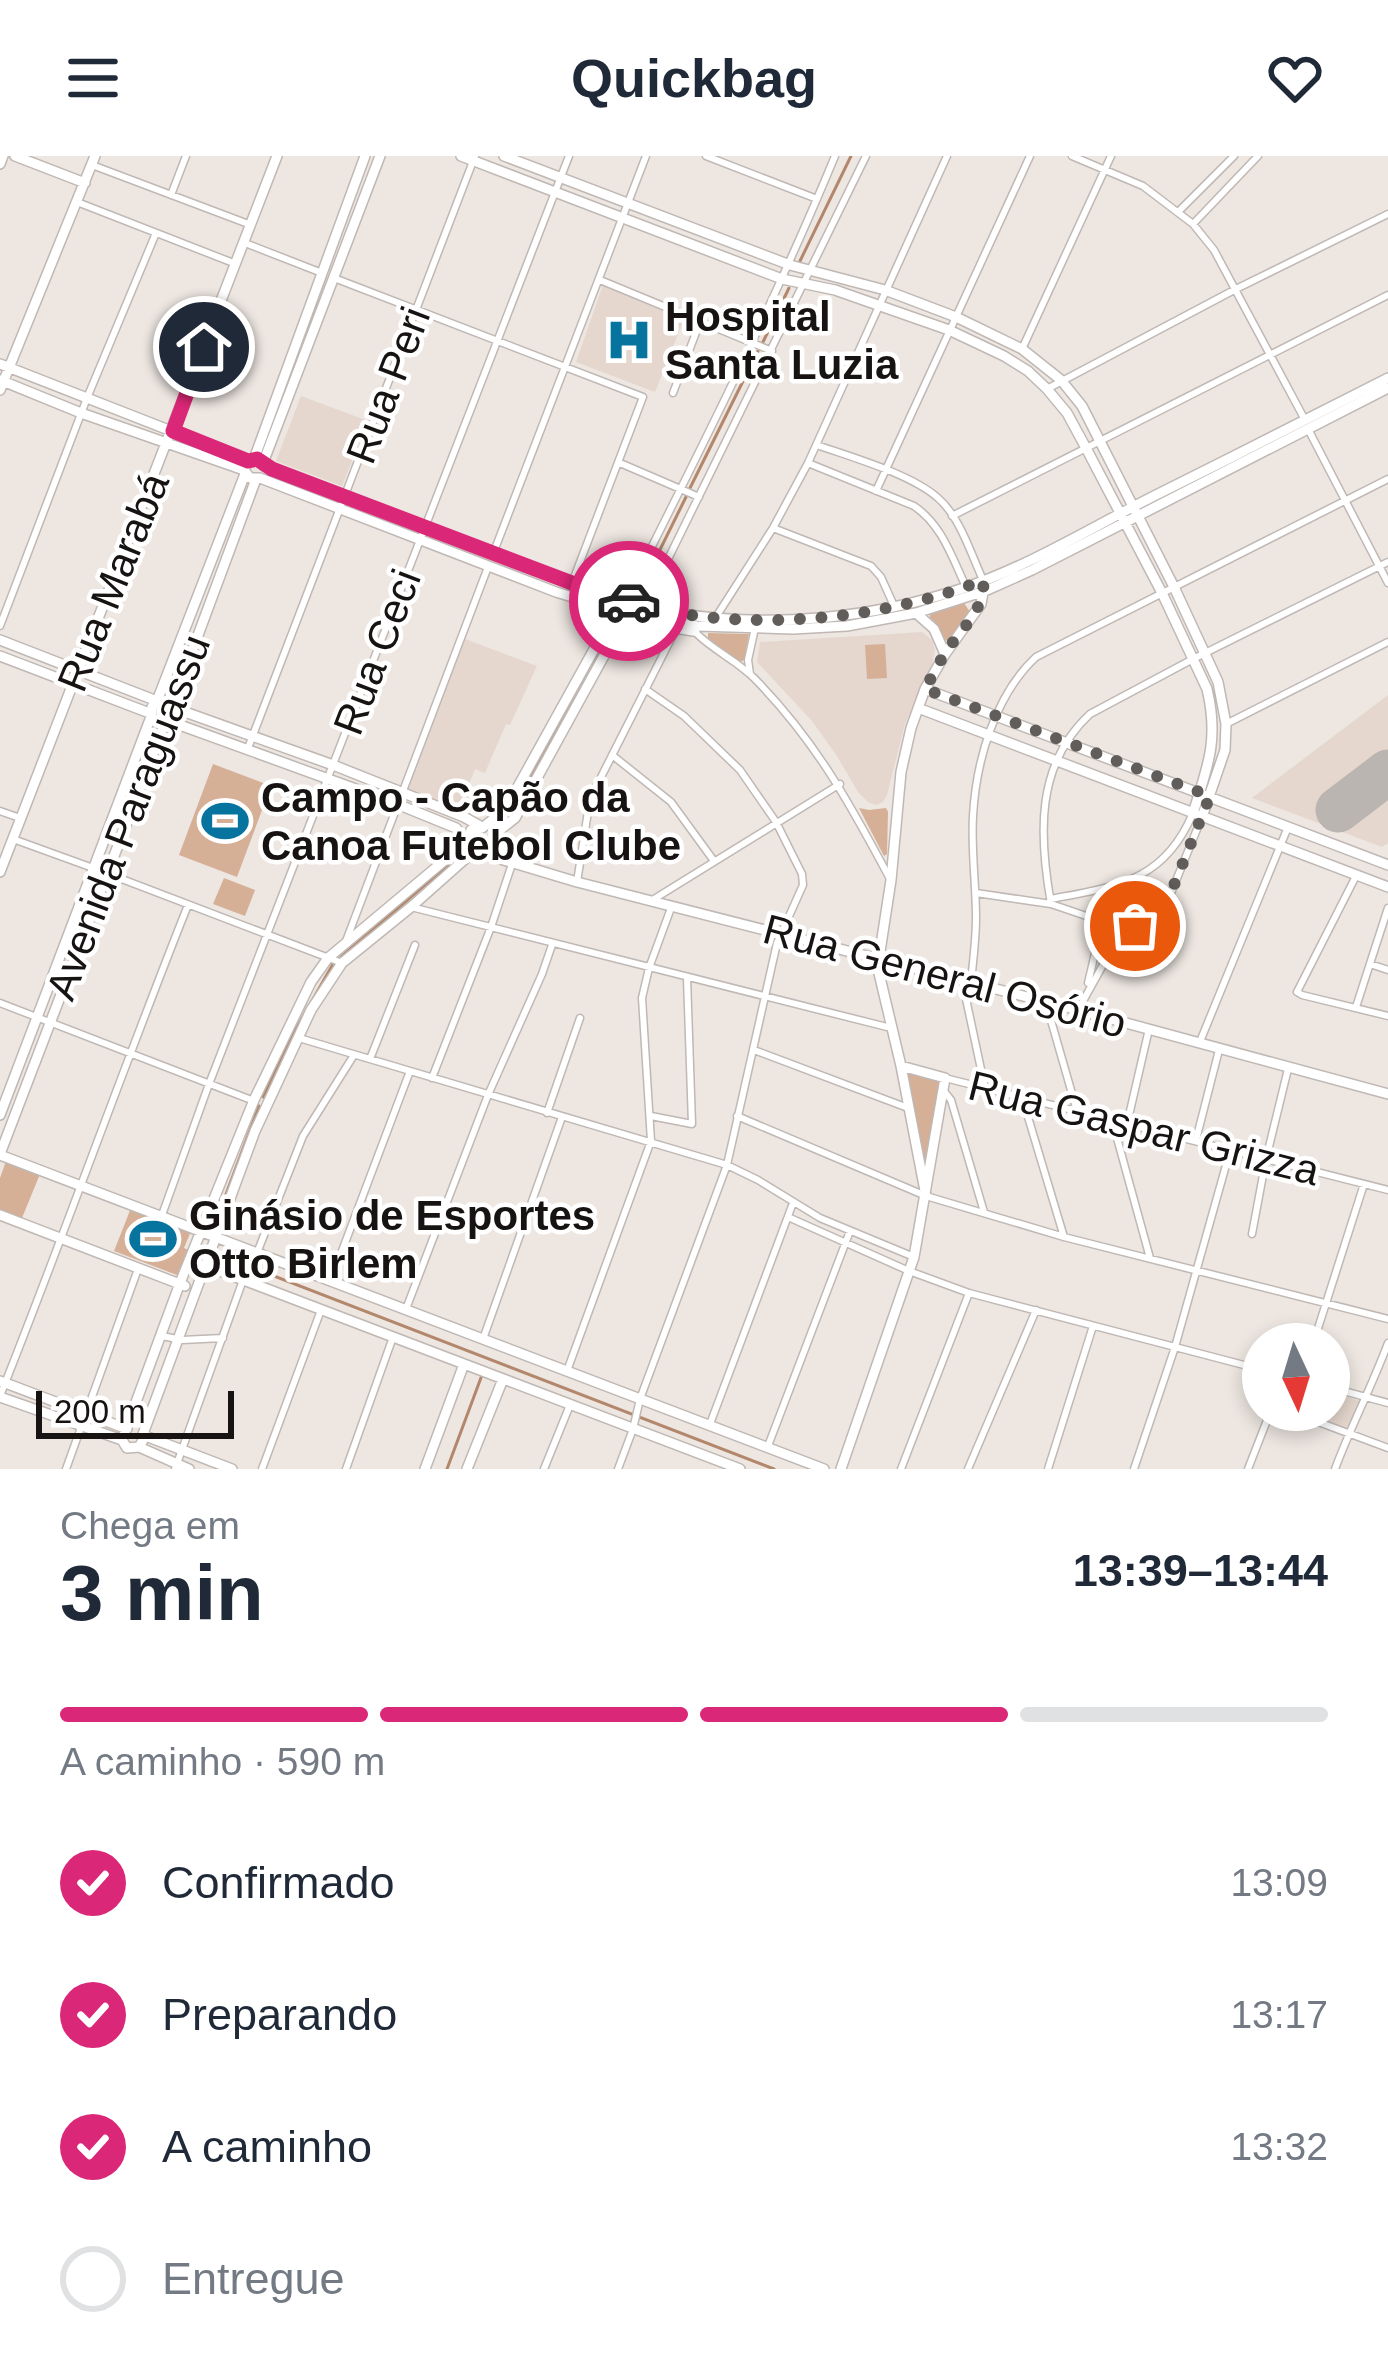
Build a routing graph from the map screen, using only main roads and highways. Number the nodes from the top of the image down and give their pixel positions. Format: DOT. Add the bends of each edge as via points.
graph roads {
  1 [pos="3,156"];
  2 [pos="15,156"];
  3 [pos="277,156"];
  4 [pos="364,156"];
  5 [pos="380,156"];
  6 [pos="461,156"];
  7 [pos="504,156"];
  8 [pos="474,158"];
  9 [pos="93,160"];
  10 [pos="0,164"];
  11 [pos="85,183"];
  12 [pos="5,366"];
  13 [pos="1388,378"];
  14 [pos="1,384"];
  15 [pos="1388,388"];
  16 [pos="1306,424"];
  17 [pos="173,431"];
  18 [pos="167,444"];
  19 [pos="253,466"];
  20 [pos="258,478"];
  21 [pos="1136,512"];
  22 [pos="394,515"];
  23 [pos="1123,519"];
  24 [pos="389,528"];
  25 [pos="474,546"];
  26 [pos="469,559"];
  27 [pos="539,571"];
  28 [pos="566,581"];
  29 [pos="534,584"];
  30 [pos="984,586"];
  31 [pos="556,592"];
  32 [pos="621,599"];
  33 [pos="645,606"];
  34 [pos="612,610"];
  35 [pos="916,613"];
  36 [pos="635,616"];
  37 [pos="0,640"];
  38 [pos="945,654"];
  39 [pos="0,656"];
  40 [pos="76,671"];
  41 [pos="72,683"];
  42 [pos="925,689"];
  43 [pos="157,701"];
  44 [pos="171,707"];
  45 [pos="918,708"];
  46 [pos="152,714"];
  47 [pos="166,720"];
  48 [pos="1226,724"];
  49 [pos="1213,725"];
  50 [pos="1218,750"];
  51 [pos="1205,794"];
  52 [pos="1197,815"];
  53 [pos="482,828"];
  54 [pos="466,841"];
  55 [pos="490,844"];
  56 [pos="476,851"];
  57 [pos="3,858"];
  58 [pos="507,863"];
  59 [pos="1388,865"];
  60 [pos="0,872"];
  61 [pos="1388,887"];
  62 [pos="879,958"];
  63 [pos="901,1066"];
  64 [pos="1388,1094"];
  65 [pos="259,1102"];
  66 [pos="0,1115"];
  67 [pos="0,1155"];
  68 [pos="926,1196"];
  69 [pos="0,1215"];
  70 [pos="201,1231"];
  71 [pos="215,1236"];
  72 [pos="204,1264"];
  73 [pos="180,1283"];
  74 [pos="194,1289"];
  75 [pos="464,1364"];
  76 [pos="503,1379"];
  77 [pos="3,1382"];
  78 [pos="0,1396"];
  79 [pos="126,1432"];
  80 [pos="143,1434"];
  81 [pos="139,1447"];
  82 [pos="176,1467"];
  83 [pos="189,1469"];
  84 [pos="232,1469"];
  85 [pos="425,1469"];
  86 [pos="467,1469"];
  87 [pos="740,1469"];
  88 [pos="824,1469"];
  89 [pos="841,1469"];
  1 -- 10 [label="main road"];
  2 -- 11 [label="main road"];
  3 -- 17 [label="main road, Rua Marabá"];
  4 -- 19 [label="main road, Avenida Paraguassu"];
  5 -- 19 [label="main road, Avenida Paraguassu"];
  6 -- 8 [label="main road"];
  7 -- 21 [label="main road" via="790,265 886,290 1022,349 1082,406"];
  8 -- 23 [label="main road" via="1004,356 1067,413"];
  9 -- 11 [label="main road"];
  11 -- 12 [label="main road"];
  12 -- 14 [label="main road"];
  12 -- 17 [label="main road"];
  13 -- 16 [label="main road"];
  14 -- 18 [label="main road"];
  15 -- 16 [label="main road"];
  16 -- 21 [label="main road"];
  17 -- 18 [label="main road, Rua Marabá"];
  17 -- 19 [label="main road"];
  18 -- 19 [label="main road"];
  18 -- 40 [label="main road, Rua Marabá"];
  19 -- 20 [label="main road, Avenida Paraguassu" via="264,473"];
  19 -- 22 [label="main road"];
  19 -- 43 [label="main road, Avenida Paraguassu"];
  20 -- 24 [label="main road"];
  20 -- 44 [label="main road, Avenida Paraguassu"];
  21 -- 23 [label="main road"];
  21 -- 48 [label="main road" via="1206,653"];
  22 -- 24 [label="main road"];
  22 -- 25 [label="main road"];
  23 -- 30 [label="main road"];
  23 -- 49 [label="main road" via="1207,689"];
  24 -- 26 [label="main road"];
  25 -- 26 [label="main road"];
  25 -- 27 [label="main road"];
  26 -- 29 [label="main road"];
  27 -- 28 [label="main road"];
  27 -- 29 [label="main road"];
  28 -- 31 [label="main road"];
  28 -- 32 [label="main road"];
  29 -- 31 [label="main road"];
  30 -- 33 [label="main road" via="812,617 716,617"];
  30 -- 35 [label="main road"];
  30 -- 38 [label="main road" via="981,604"];
  31 -- 34 [label="main road"];
  32 -- 33 [label="main road"];
  32 -- 34 [label="main road"];
  33 -- 36 [label="main road"];
  34 -- 36 [label="main road"];
  34 -- 53 [label="main road" via="506,809"];
  35 -- 36 [label="main road" via="793,629 696,630"];
  35 -- 38 [label="main road"];
  36 -- 55 [label="main road" via="617,632 515,818"];
  37 -- 40 [label="main road"];
  38 -- 42 [label="main road"];
  39 -- 41 [label="main road"];
  40 -- 41 [label="main road, Rua Marabá"];
  40 -- 43 [label="main road"];
  41 -- 46 [label="main road"];
  41 -- 57 [label="main road, Rua Marabá"];
  42 -- 45 [label="main road"];
  42 -- 51 [label="main road"];
  43 -- 44 [label="main road"];
  43 -- 46 [label="main road, Avenida Paraguassu"];
  44 -- 47 [label="main road, Avenida Paraguassu"];
  44 -- 53 [label="main road"];
  45 -- 52 [label="main road"];
  45 -- 62 [label="main road" via="901,772"];
  46 -- 47 [label="main road"];
  46 -- 66 [label="main road, Avenida Paraguassu"];
  47 -- 54 [label="main road" via="397,804 456,828"];
  47 -- 67 [label="main road, Avenida Paraguassu"];
  48 -- 49 [label="main road"];
  48 -- 50 [label="main road"];
  49 -- 50 [label="main road"];
  50 -- 51 [label="main road"];
  51 -- 52 [label="main road"];
  51 -- 59 [label="main road"];
  52 -- 61 [label="main road"];
  53 -- 54 [label="main road"];
  53 -- 55 [label="main road"];
  54 -- 56 [label="main road"];
  54 -- 65 [label="main road" via="328,958"];
  55 -- 56 [label="main road"];
  55 -- 58 [label="main road"];
  56 -- 58 [label="main road, Rua General Osório"];
  56 -- 65 [label="main road" via="341,963"];
  57 -- 60 [label="main road, Rua Marabá"];
  58 -- 62 [label="main road, Rua General Osório"];
  62 -- 63 [label="main road"];
  62 -- 64 [label="main road, Rua General Osório"];
  63 -- 68 [label="main road"];
  63 -- 68 [label="main road, Rua Gaspar Grizza" via="945,1078"];
  65 -- 70 [label="main road"];
  65 -- 71 [label="main road"];
  67 -- 70 [label="main road"];
  68 -- 89 [label="main road" via="914,1257"];
  69 -- 73 [label="main road"];
  70 -- 71 [label="main road"];
  70 -- 73 [label="main road"];
  71 -- 72 [label="main road"];
  71 -- 88 [label="main road"];
  72 -- 74 [label="main road"];
  72 -- 75 [label="main road"];
  73 -- 74 [label="main road"];
  73 -- 79 [label="main road"];
  74 -- 80 [label="main road"];
  75 -- 76 [label="main road"];
  75 -- 85 [label="main road"];
  76 -- 86 [label="main road"];
  76 -- 87 [label="main road"];
  77 -- 79 [label="main road"];
  78 -- 79 [label="main road" via="82,1428"];
  79 -- 80 [label="main road" via="135,1427"];
  79 -- 81 [label="main road" via="127,1448"];
  80 -- 81 [label="main road"];
  80 -- 84 [label="main road"];
  81 -- 82 [label="main road"];
  82 -- 83 [label="main road"];
}
